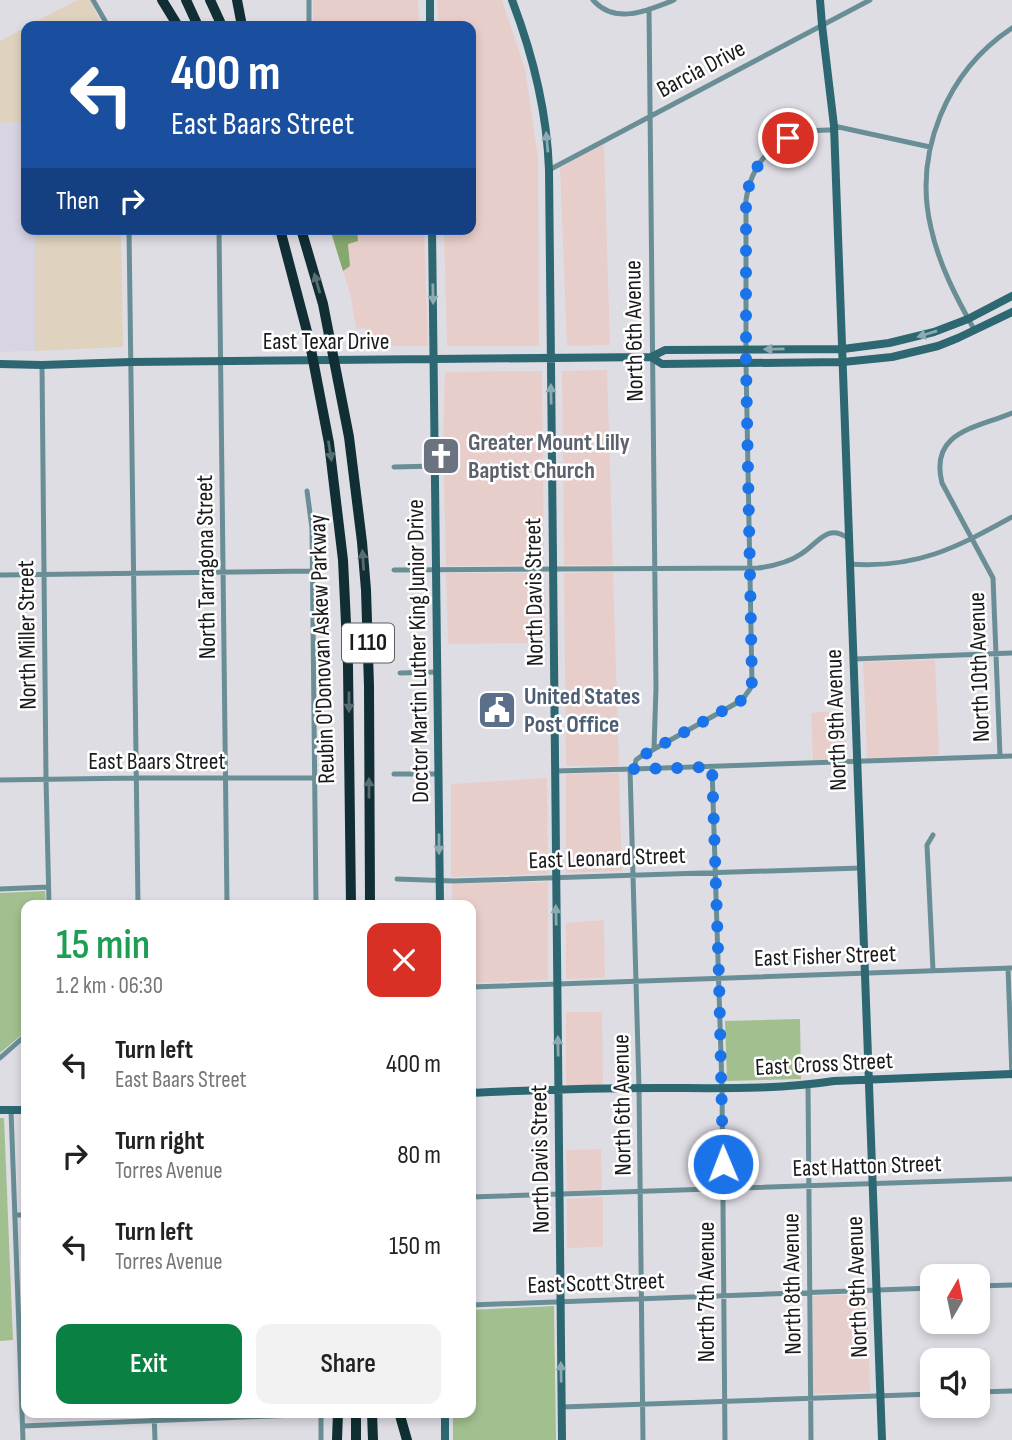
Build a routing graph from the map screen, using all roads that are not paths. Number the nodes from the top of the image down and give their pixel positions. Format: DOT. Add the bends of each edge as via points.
graph roads {
  1 [pos="93,0"];
  2 [pos="162,0"];
  3 [pos="186,0"];
  4 [pos="210,0"];
  5 [pos="237,0"];
  6 [pos="309,0"];
  7 [pos="430,0"];
  8 [pos="512,0"];
  9 [pos="593,0"];
  10 [pos="674,0"];
  11 [pos="820,0"];
  12 [pos="870,0"];
  13 [pos="649,9"];
  14 [pos="105,21"];
  15 [pos="175,21"];
  16 [pos="196,21"];
  17 [pos="220,21"];
  18 [pos="241,21"];
  19 [pos="309,21"];
  20 [pos="430,21"];
  21 [pos="822,25"];
  22 [pos="1012,27"];
  23 [pos="649,116"];
  24 [pos="834,128"];
  25 [pos="930,147"];
  26 [pos="549,170"];
  27 [pos="130,235"];
  28 [pos="219,235"];
  29 [pos="280,235"];
  30 [pos="302,235"];
  31 [pos="432,235"];
  32 [pos="1012,296"];
  33 [pos="1012,312"];
  34 [pos="968,319"];
  35 [pos="975,331"];
  36 [pos="842,349"];
  37 [pos="746,350"];
  38 [pos="651,357"];
  39 [pos="550,358"];
  40 [pos="433,359"];
  41 [pos="222,361"];
  42 [pos="131,362"];
  43 [pos="843,362"];
  44 [pos="746,363"];
  45 [pos="0,364"];
  46 [pos="42,365"];
  47 [pos="1012,413"];
  48 [pos="435,466"];
  49 [pos="394,467"];
  50 [pos="307,491"];
  51 [pos="1012,517"];
  52 [pos="848,538"];
  53 [pos="972,538"];
  54 [pos="849,564"];
  55 [pos="654,568"];
  56 [pos="749,568"];
  57 [pos="553,569"];
  58 [pos="394,570"];
  59 [pos="437,570"];
  60 [pos="313,571"];
  61 [pos="223,573"];
  62 [pos="44,574"];
  63 [pos="134,574"];
  64 [pos="0,575"];
  65 [pos="1012,653"];
  66 [pos="997,654"];
  67 [pos="854,659"];
  68 [pos="437,672"];
  69 [pos="400,674"];
  70 [pos="654,749"];
  71 [pos="1012,756"];
  72 [pos="1000,757"];
  73 [pos="857,762"];
  74 [pos="712,767"];
  75 [pos="632,769"];
  76 [pos="555,771"];
  77 [pos="394,774"];
  78 [pos="439,774"];
  79 [pos="136,778"];
  80 [pos="226,778"];
  81 [pos="315,778"];
  82 [pos="46,779"];
  83 [pos="0,780"];
  84 [pos="933,835"];
  85 [pos="861,867"];
  86 [pos="715,872"];
  87 [pos="633,874"];
  88 [pos="556,878"];
  89 [pos="397,879"];
  90 [pos="439,880"];
  91 [pos="48,887"];
  92 [pos="0,889"];
  93 [pos="49,900"];
  94 [pos="138,900"];
  95 [pos="227,900"];
  96 [pos="316,900"];
  97 [pos="351,900"];
  98 [pos="370,900"];
  99 [pos="440,900"];
  100 [pos="1010,968"];
  101 [pos="933,970"];
  102 [pos="865,972"];
  103 [pos="719,978"];
  104 [pos="637,981"];
  105 [pos="557,983"];
  106 [pos="476,987"];
  107 [pos="21,1039"];
  108 [pos="0,1058"];
  109 [pos="1012,1074"];
  110 [pos="868,1080"];
  111 [pos="807,1085"];
  112 [pos="639,1088"];
  113 [pos="722,1088"];
  114 [pos="558,1089"];
  115 [pos="476,1093"];
  116 [pos="0,1110"];
  117 [pos="11,1110"];
  118 [pos="21,1110"];
  119 [pos="1012,1179"];
  120 [pos="873,1184"];
  121 [pos="808,1186"];
  122 [pos="723,1189"];
  123 [pos="641,1192"];
  124 [pos="560,1195"];
  125 [pos="476,1197"];
  126 [pos="15,1215"];
  127 [pos="21,1215"];
  128 [pos="1012,1285"];
  129 [pos="990,1286"];
  130 [pos="920,1288"];
  131 [pos="876,1290"];
  132 [pos="809,1293"];
  133 [pos="21,1294"];
  134 [pos="723,1296"];
  135 [pos="642,1299"];
  136 [pos="560,1302"];
  137 [pos="476,1305"];
  138 [pos="1012,1391"];
  139 [pos="990,1392"];
  140 [pos="920,1394"];
  141 [pos="881,1395"];
  142 [pos="810,1398"];
  143 [pos="724,1401"];
  144 [pos="642,1404"];
  145 [pos="562,1407"];
  146 [pos="23,1418"];
  147 [pos="217,1418"];
  148 [pos="321,1418"];
  149 [pos="338,1418"];
  150 [pos="356,1418"];
  151 [pos="372,1418"];
  152 [pos="402,1418"];
  153 [pos="445,1418"];
  154 [pos="154,1421"];
  155 [pos="23,1426"];
  156 [pos="23,1440"];
  157 [pos="155,1440"];
  158 [pos="321,1440"];
  159 [pos="337,1440"];
  160 [pos="356,1440"];
  161 [pos="373,1440"];
  162 [pos="407,1440"];
  163 [pos="445,1440"];
  164 [pos="562,1440"];
  165 [pos="643,1440"];
  166 [pos="725,1440"];
  167 [pos="811,1440"];
  168 [pos="883,1440"];
  1 -- 14 [label="street"];
  2 -- 15 [label="highway"];
  3 -- 16 [label="highway"];
  4 -- 17 [label="highway"];
  5 -- 18 [label="highway"];
  6 -- 19 [label="street"];
  7 -- 20 [label="main road"];
  26 -- 8 [label="main road, North Davis Street, one-way" via="538,82"];
  9 -- 13 [label="street" via="607,12 621,15"];
  10 -- 13 [label="street"];
  11 -- 21 [label="main road, North 9th Avenue"];
  12 -- 21 [label="street, Barcia Drive"];
  13 -- 23 [label="street, North 6th Avenue"];
  21 -- 23 [label="street, Barcia Drive"];
  21 -- 24 [label="main road, North 9th Avenue"];
  22 -- 25 [label="street" via="958,82"];
  23 -- 26 [label="street, Barcia Drive"];
  23 -- 38 [label="street, North 6th Avenue"];
  24 -- 25 [label="street"];
  24 -- 36 [label="main road, North 9th Avenue"];
  24 -- 37 [label="street" via="788,138 761,159 751,177 746,200"];
  25 -- 34 [label="street" via="926,188 931,229"];
  26 -- 39 [label="main road, North Davis Street"];
  27 -- 42 [label="street"];
  28 -- 41 [label="street, North Tarragona Street"];
  29 -- 97 [label="highway, Reubin O'Donovan Askew Parkway / I 110, one-way" via="309,339 329,443 344,561"];
  98 -- 30 [label="highway, Reubin O'Donovan Askew Parkway / I 110, one-way" via="366,590 349,437 317,280"];
  31 -- 40 [label="main road, Doctor Martin Luther King Junior Drive, one-way"];
  32 -- 34 [label="main road, East Texar Drive"];
  33 -- 35 [label="main road, East Texar Drive"];
  34 -- 35 [label="street"];
  34 -- 36 [label="main road, East Texar Drive, one-way" via="915,337"];
  35 -- 43 [label="main road, East Texar Drive" via="909,354"];
  36 -- 37 [label="main road, East Texar Drive, one-way"];
  36 -- 43 [label="main road, North 9th Avenue"];
  37 -- 38 [label="main road, East Texar Drive" via="665,350"];
  37 -- 44 [label="street"];
  38 -- 39 [label="main road, East Texar Drive"];
  38 -- 44 [label="main road, East Texar Drive" via="662,364"];
  38 -- 55 [label="street, North 6th Avenue"];
  39 -- 40 [label="main road, East Texar Drive"];
  57 -- 39 [label="main road, North Davis Street, one-way"];
  40 -- 41 [label="main road, East Texar Drive"];
  40 -- 48 [label="main road, Doctor Martin Luther King Junior Drive"];
  41 -- 42 [label="main road, East Texar Drive"];
  41 -- 61 [label="street, North Tarragona Street"];
  42 -- 46 [label="main road, East Texar Drive"];
  42 -- 63 [label="street"];
  43 -- 44 [label="main road, East Texar Drive"];
  43 -- 52 [label="main road, North 9th Avenue"];
  44 -- 56 [label="street"];
  45 -- 46 [label="main road, East Texar Drive"];
  46 -- 62 [label="street, North Miller Street"];
  47 -- 53 [label="street, North 10th Avenue" via="957,434 942,453 943,482"];
  48 -- 49 [label="street"];
  48 -- 59 [label="main road, Doctor Martin Luther King Junior Drive"];
  50 -- 60 [label="street"];
  51 -- 53 [label="street"];
  52 -- 54 [label="main road, North 9th Avenue"];
  52 -- 56 [label="street" via="827,533 791,560"];
  53 -- 54 [label="street" via="938,554 904,562"];
  53 -- 66 [label="street, North 10th Avenue" via="993,578"];
  54 -- 67 [label="main road, North 9th Avenue"];
  55 -- 56 [label="street"];
  55 -- 57 [label="street"];
  55 -- 70 [label="street, North 6th Avenue"];
  56 -- 70 [label="street" via="750,689 742,700"];
  57 -- 59 [label="street"];
  57 -- 76 [label="main road, North Davis Street"];
  58 -- 59 [label="street"];
  59 -- 68 [label="main road, Doctor Martin Luther King Junior Drive"];
  60 -- 61 [label="street"];
  60 -- 81 [label="street"];
  61 -- 63 [label="street"];
  61 -- 80 [label="street, North Tarragona Street"];
  62 -- 63 [label="street"];
  62 -- 64 [label="street"];
  62 -- 82 [label="street, North Miller Street"];
  63 -- 79 [label="street"];
  65 -- 66 [label="street"];
  66 -- 67 [label="street"];
  66 -- 72 [label="street, North 10th Avenue"];
  67 -- 73 [label="main road, North 9th Avenue"];
  68 -- 69 [label="street"];
  68 -- 78 [label="main road, Doctor Martin Luther King Junior Drive"];
  70 -- 75 [label="street" via="636,760"];
  71 -- 72 [label="street"];
  72 -- 73 [label="street"];
  73 -- 74 [label="street"];
  73 -- 85 [label="main road, North 9th Avenue"];
  74 -- 75 [label="street"];
  74 -- 86 [label="street, North 7th Avenue"];
  75 -- 76 [label="street"];
  75 -- 87 [label="street, North 6th Avenue"];
  76 -- 88 [label="main road, North Davis Street"];
  77 -- 78 [label="street"];
  78 -- 90 [label="main road, Doctor Martin Luther King Junior Drive, one-way"];
  79 -- 80 [label="street, East Baars Street"];
  79 -- 82 [label="street, East Baars Street"];
  79 -- 94 [label="street"];
  80 -- 81 [label="street, East Baars Street"];
  80 -- 95 [label="street, North Tarragona Street"];
  81 -- 96 [label="street"];
  82 -- 83 [label="street, East Baars Street"];
  82 -- 91 [label="street, North Miller Street"];
  84 -- 101 [label="street" via="927,845"];
  85 -- 86 [label="street, East Leonard Street"];
  85 -- 102 [label="main road, North 9th Avenue"];
  86 -- 87 [label="street, East Leonard Street"];
  86 -- 103 [label="street, North 7th Avenue"];
  87 -- 88 [label="street, East Leonard Street"];
  87 -- 104 [label="street, North 6th Avenue"];
  88 -- 90 [label="street, East Leonard Street"];
  105 -- 88 [label="main road, North Davis Street, one-way"];
  89 -- 90 [label="street, East Leonard Street"];
  90 -- 99 [label="main road, Doctor Martin Luther King Junior Drive"];
  91 -- 92 [label="street"];
  91 -- 93 [label="street, North Miller Street"];
  100 -- 101 [label="street, East Fisher Street"];
  100 -- 109 [label="street"];
  101 -- 102 [label="street, East Fisher Street"];
  102 -- 103 [label="street, East Fisher Street"];
  102 -- 110 [label="main road, North 9th Avenue"];
  103 -- 104 [label="street, East Fisher Street"];
  103 -- 113 [label="street, North 7th Avenue"];
  104 -- 105 [label="street, East Fisher Street"];
  104 -- 112 [label="street, North 6th Avenue"];
  105 -- 106 [label="street, East Fisher Street"];
  114 -- 105 [label="main road, North Davis Street, one-way"];
  107 -- 108 [label="street"];
  109 -- 110 [label="main road, East Cross Street"];
  110 -- 111 [label="main road, East Cross Street"];
  110 -- 120 [label="main road, North 9th Avenue"];
  111 -- 113 [label="main road, East Cross Street"];
  111 -- 121 [label="street, North 8th Avenue"];
  112 -- 113 [label="main road, East Cross Street"];
  112 -- 114 [label="main road, East Cross Street"];
  112 -- 123 [label="street, North 6th Avenue"];
  113 -- 122 [label="street, North 7th Avenue"];
  114 -- 115 [label="main road, East Cross Street"];
  114 -- 124 [label="main road, North Davis Street"];
  116 -- 117 [label="main road"];
  117 -- 118 [label="main road"];
  117 -- 126 [label="street"];
  119 -- 120 [label="street, East Hatton Street"];
  120 -- 121 [label="street, East Hatton Street"];
  120 -- 131 [label="main road, North 9th Avenue"];
  121 -- 122 [label="street, East Hatton Street"];
  121 -- 132 [label="street, North 8th Avenue"];
  122 -- 123 [label="street, East Hatton Street"];
  122 -- 134 [label="street, North 7th Avenue"];
  123 -- 124 [label="street, East Hatton Street"];
  123 -- 135 [label="street, North 6th Avenue"];
  124 -- 125 [label="street, East Hatton Street"];
  124 -- 136 [label="main road, North Davis Street"];
  126 -- 127 [label="street"];
  126 -- 133 [label="street"];
  128 -- 129 [label="street"];
  130 -- 131 [label="street, East Scott Street"];
  131 -- 132 [label="street, East Scott Street"];
  131 -- 141 [label="main road, North 9th Avenue"];
  132 -- 134 [label="street, East Scott Street"];
  132 -- 142 [label="street, North 8th Avenue"];
  134 -- 135 [label="street, East Scott Street"];
  134 -- 143 [label="street, North 7th Avenue"];
  135 -- 136 [label="street, East Scott Street"];
  135 -- 144 [label="street, North 6th Avenue"];
  136 -- 137 [label="street, East Scott Street"];
  145 -- 136 [label="main road, North Davis Street, one-way"];
  138 -- 139 [label="street"];
  140 -- 141 [label="street"];
  141 -- 142 [label="street"];
  141 -- 168 [label="main road, North 9th Avenue"];
  142 -- 143 [label="street"];
  142 -- 167 [label="street, North 8th Avenue"];
  143 -- 144 [label="street"];
  143 -- 166 [label="street, North 7th Avenue"];
  144 -- 145 [label="street"];
  144 -- 165 [label="street, North 6th Avenue"];
  145 -- 164 [label="main road, North Davis Street"];
  146 -- 155 [label="street"];
  147 -- 154 [label="street"];
  148 -- 158 [label="street"];
  149 -- 159 [label="highway"];
  150 -- 160 [label="highway"];
  151 -- 161 [label="highway"];
  152 -- 162 [label="highway"];
  153 -- 163 [label="main road"];
  154 -- 155 [label="street"];
  154 -- 157 [label="street"];
  155 -- 156 [label="street"];
}
